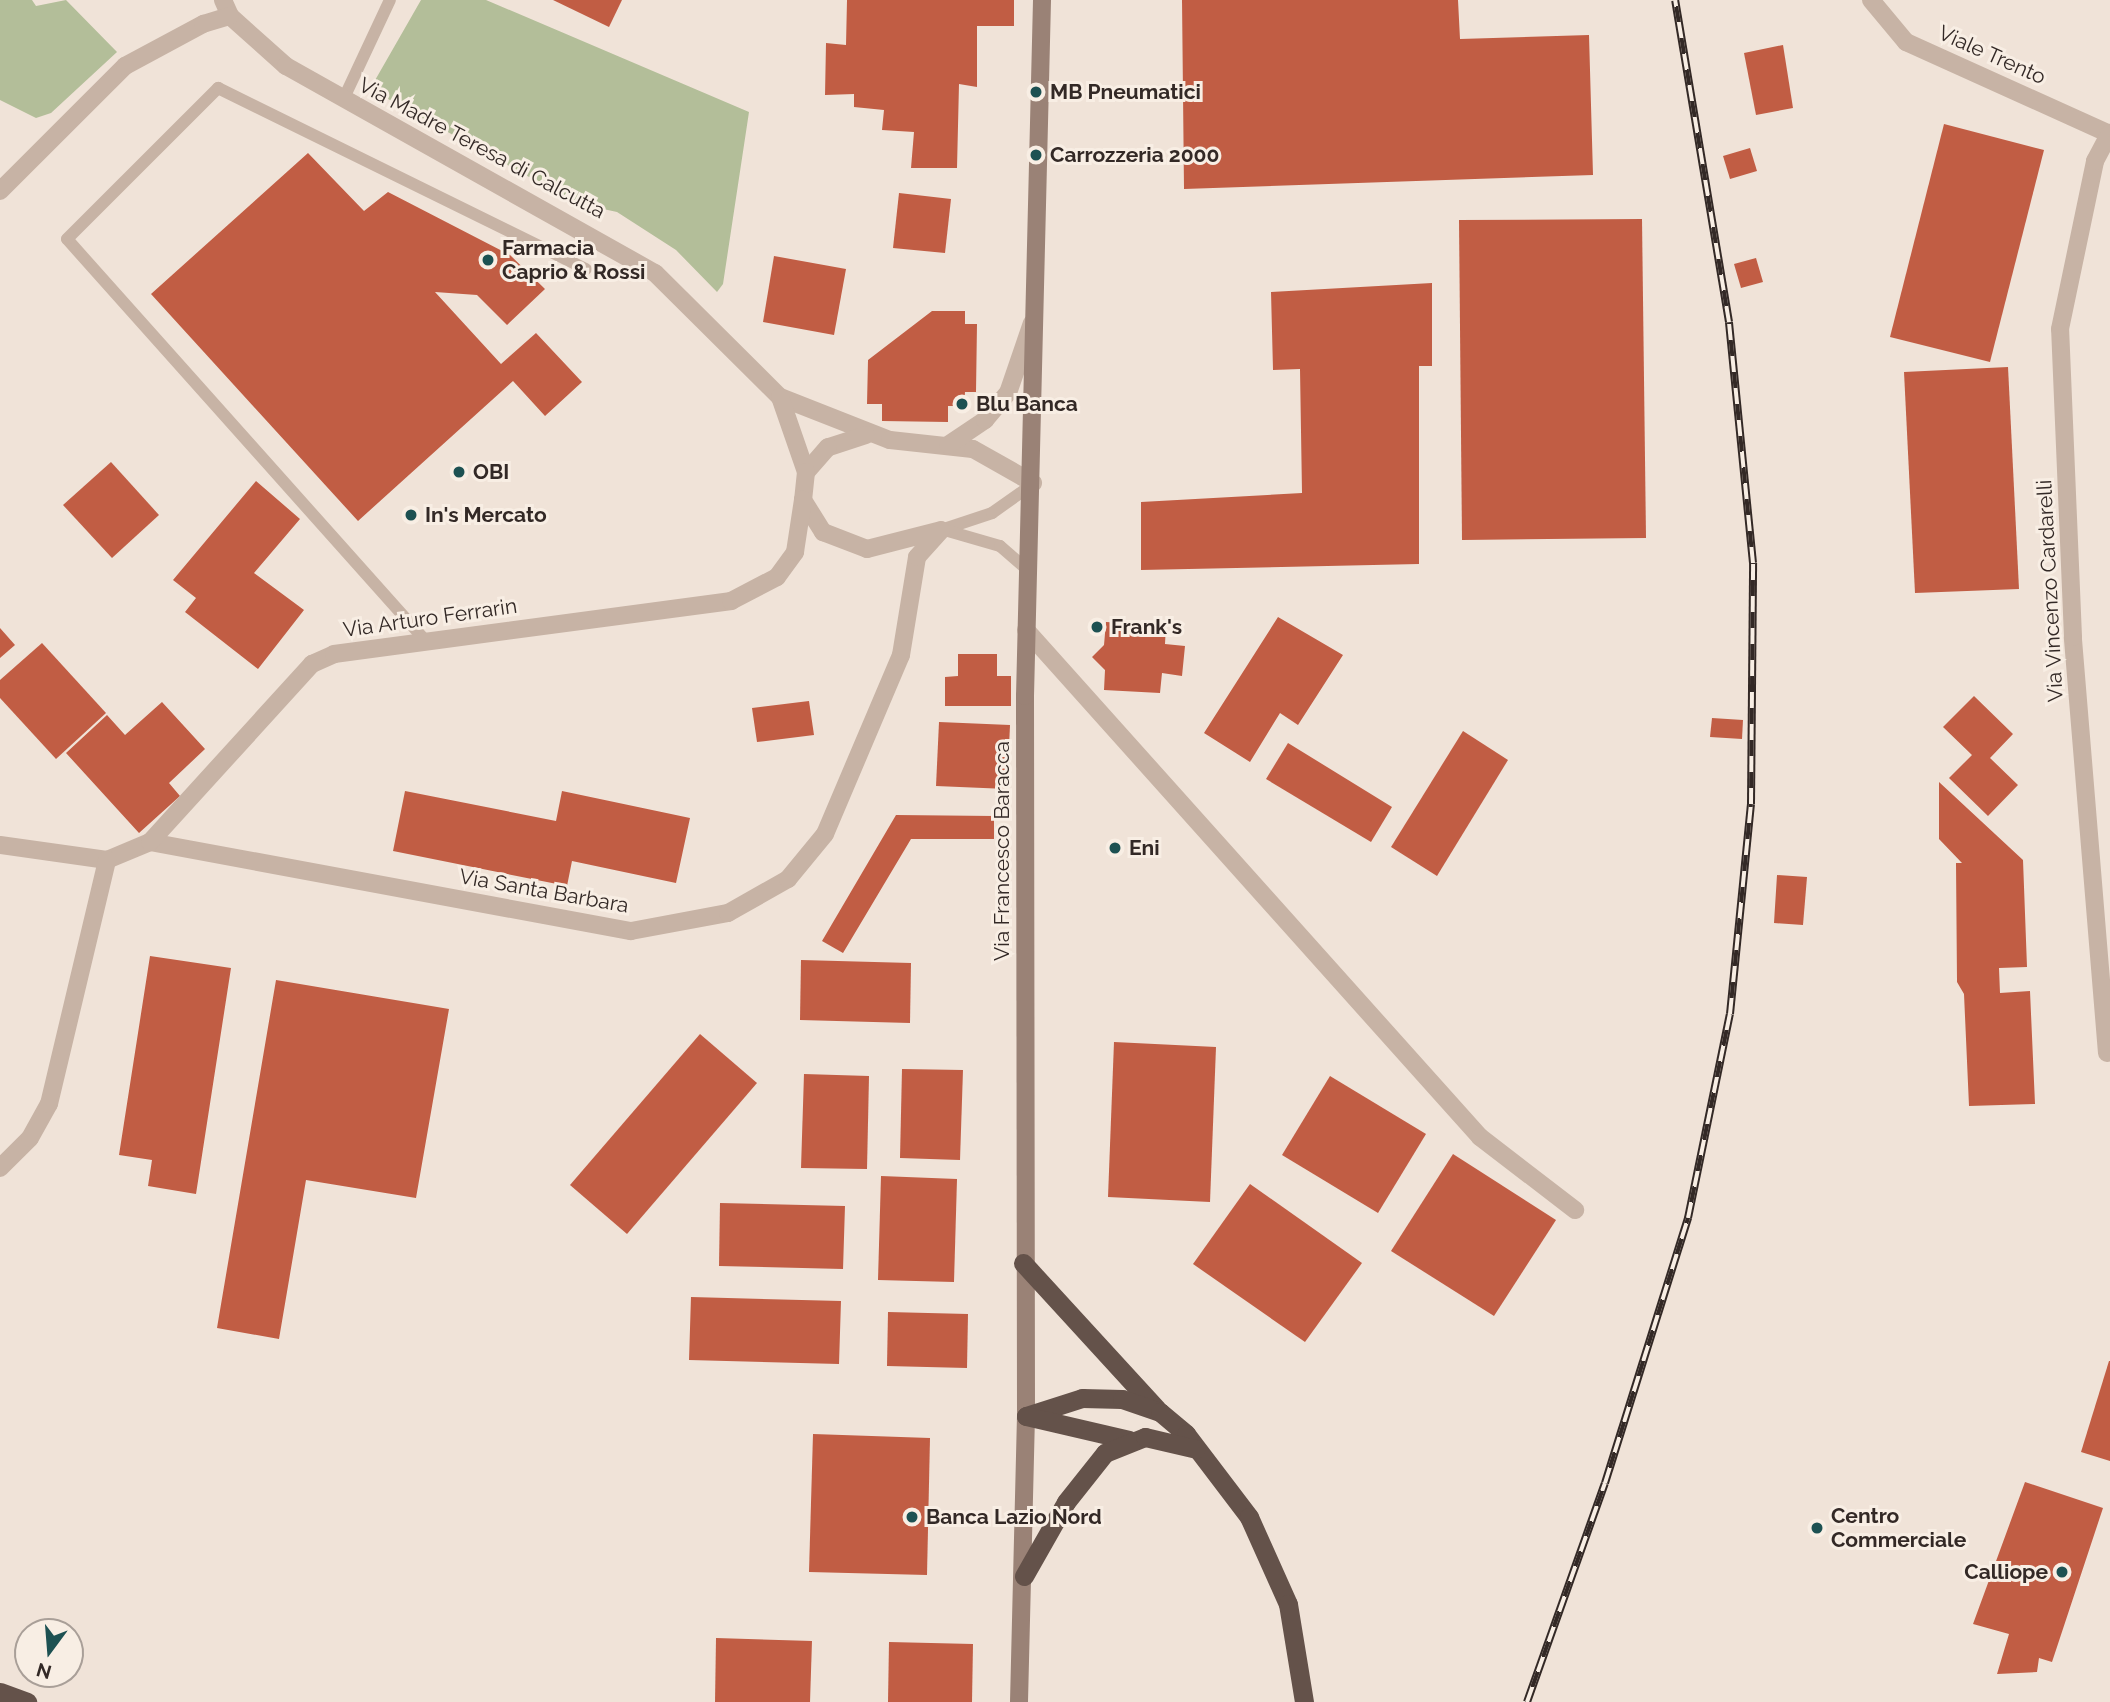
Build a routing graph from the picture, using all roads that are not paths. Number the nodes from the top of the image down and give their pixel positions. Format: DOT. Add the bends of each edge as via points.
graph roads {
  1 [pos="390,0"];
  2 [pos="1042,0"];
  3 [pos="1871,0"];
  4 [pos="227,8"];
  5 [pos="344,99"];
  6 [pos="2110,133"];
  7 [pos="0,191"];
  8 [pos="586,269"];
  9 [pos="1037,310"];
  10 [pos="780,397"];
  11 [pos="876,436"];
  12 [pos="948,445"];
  13 [pos="806,472"];
  14 [pos="1033,483"];
  15 [pos="803,500"];
  16 [pos="941,530"];
  17 [pos="1029,571"];
  18 [pos="1026,630"];
  19 [pos="424,639"];
  20 [pos="150,842"];
  21 [pos="0,845"];
  22 [pos="107,860"];
  23 [pos="2106,1053"];
  24 [pos="0,1168"];
  25 [pos="1575,1210"];
  26 [pos="1023,1263"];
  27 [pos="1160,1412"];
  28 [pos="1026,1416"];
  29 [pos="1129,1440"];
  30 [pos="1196,1449"];
  31 [pos="1024,1576"];
  32 [pos="0,1692"];
  33 [pos="27,1702"];
  34 [pos="1019,1702"];
  35 [pos="1304,1702"];
  1 -- 5 [label="lane"];
  2 -- 9 [label="main road, Via Francesco Baracca"];
  3 -- 6 [label="street, Viale Trento" via="1906,41"];
  4 -- 5 [label="street, Via Madre Teresa di Calcutta" via="286,66"];
  4 -- 7 [label="street" via="125,66"];
  5 -- 10 [label="street, Via Madre Teresa di Calcutta" via="655,273"];
  6 -- 23 [label="street, Via Vincenzo Cardarelli" via="2095,161 2060,329 2073,637"];
  8 -- 19 [label="lane" via="218,88 66,239"];
  9 -- 12 [label="street" via="1008,393 985,420"];
  9 -- 14 [label="main road, Via Francesco Baracca"];
  10 -- 11 [label="street"];
  10 -- 13 [label="street"];
  11 -- 12 [label="street"];
  11 -- 13 [label="street" via="842,439"];
  12 -- 14 [label="street" via="993,457"];
  13 -- 15 [label="street, Via Arturo Ferrarin"];
  14 -- 16 [label="lane" via="992,513"];
  14 -- 17 [label="main road, Via Francesco Baracca"];
  15 -- 16 [label="street" via="823,533 851,547"];
  15 -- 19 [label="street, Via Arturo Ferrarin" via="795,552 777,578 731,601"];
  16 -- 17 [label="lane" via="980,537"];
  16 -- 20 [label="street, Via Santa Barbara" via="917,557 901,655 825,834 788,879 728,913 631,931"];
  17 -- 18 [label="main road, Via Francesco Baracca"];
  18 -- 25 [label="street" via="1480,1137"];
  18 -- 26 [label="main road, Via Francesco Baracca"];
  19 -- 20 [label="street, Via Arturo Ferrarin" via="334,654 312,664"];
  20 -- 22 [label="street, Via Arturo Ferrarin"];
  21 -- 22 [label="street"];
  22 -- 24 [label="street" via="49,1104 30,1138"];
  26 -- 27 [label="highway"];
  26 -- 28 [label="main road, Via Francesco Baracca"];
  27 -- 28 [label="highway" via="1099,1397"];
  27 -- 30 [label="highway"];
  28 -- 29 [label="highway"];
  28 -- 31 [label="main road, Via Francesco Baracca"];
  29 -- 30 [label="highway" via="1161,1438"];
  29 -- 31 [label="highway" via="1105,1453 1084,1476"];
  30 -- 35 [label="highway" via="1249,1517 1288,1604"];
  31 -- 34 [label="main road, Via Francesco Baracca"];
  32 -- 33 [label="highway"];
}
